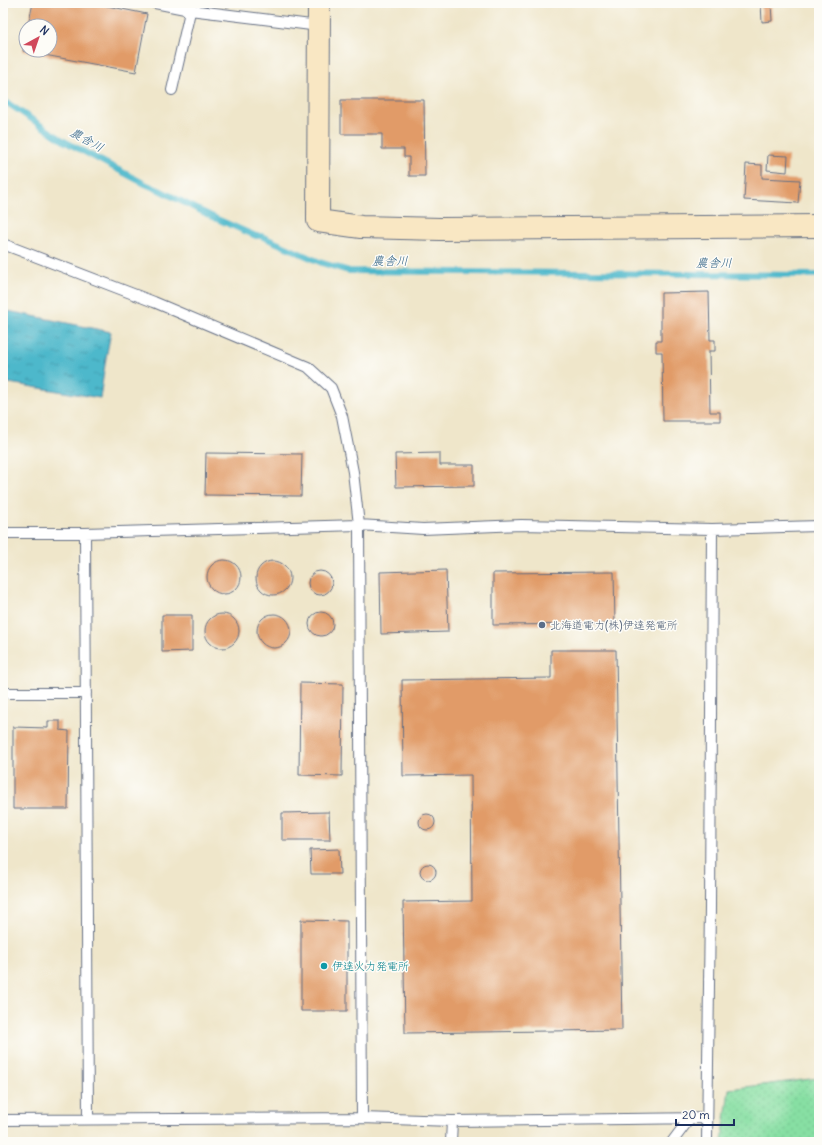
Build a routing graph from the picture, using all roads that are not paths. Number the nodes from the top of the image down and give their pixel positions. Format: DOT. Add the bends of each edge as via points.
graph roads {
  1 [pos="155,3"];
  2 [pos="319,3"];
  3 [pos="191,7"];
  4 [pos="319,26"];
  5 [pos="172,90"];
  6 [pos="819,226"];
  7 [pos="3,244"];
  8 [pos="359,526"];
  9 [pos="819,526"];
  10 [pos="712,529"];
  11 [pos="3,533"];
  12 [pos="85,533"];
  13 [pos="3,693"];
  14 [pos="86,693"];
  15 [pos="362,1118"];
  16 [pos="690,1118"];
  17 [pos="707,1118"];
  18 [pos="88,1119"];
  19 [pos="3,1120"];
  20 [pos="452,1121"];
  21 [pos="451,1142"];
  22 [pos="672,1142"];
  23 [pos="707,1142"];
  1 -- 3 [label="lane"];
  2 -- 4 [label="street"];
  3 -- 4 [label="lane"];
  3 -- 5 [label="lane"];
  4 -- 6 [label="street" via="318,221 361,227 440,229"];
  7 -- 8 [label="lane" via="154,302 308,367 331,388 342,416 353,472"];
  8 -- 10 [label="lane" via="423,529 522,525"];
  8 -- 12 [label="lane"];
  8 -- 15 [label="lane"];
  9 -- 10 [label="lane"];
  10 -- 17 [label="lane"];
  11 -- 12 [label="lane"];
  12 -- 14 [label="lane"];
  13 -- 14 [label="lane"];
  14 -- 18 [label="lane"];
  15 -- 18 [label="lane"];
  15 -- 20 [label="lane"];
  16 -- 17 [label="lane"];
  16 -- 20 [label="lane"];
  16 -- 22 [label="lane"];
  17 -- 23 [label="lane"];
  18 -- 19 [label="lane"];
  20 -- 21 [label="lane"];
}
